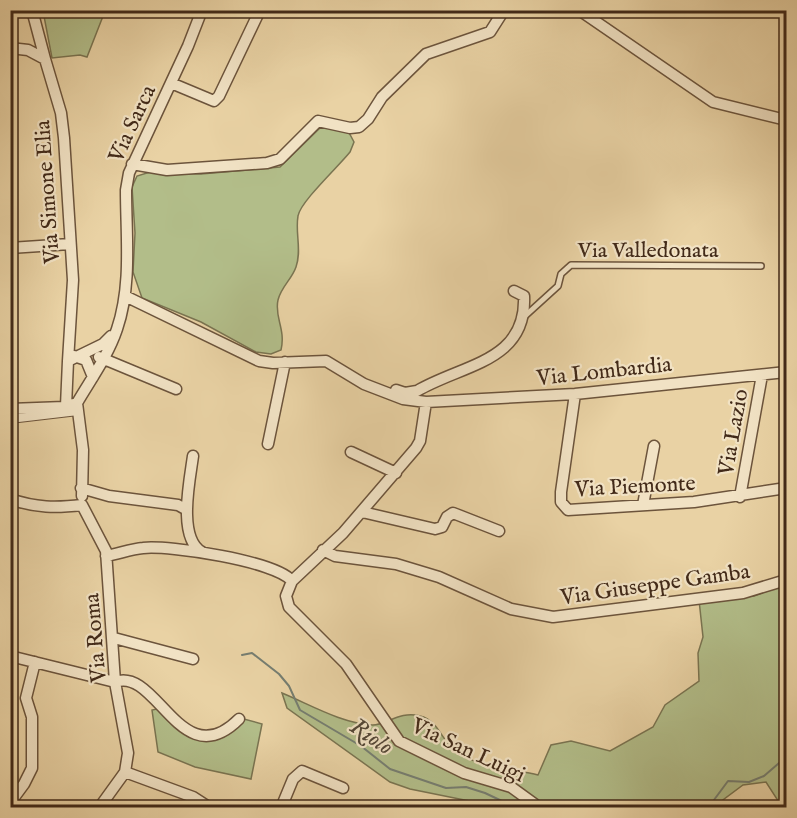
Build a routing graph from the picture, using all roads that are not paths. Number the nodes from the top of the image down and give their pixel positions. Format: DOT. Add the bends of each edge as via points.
graph roads {
  1 [pos="202,10"];
  2 [pos="260,10"];
  3 [pos="504,10"];
  4 [pos="579,10"];
  5 [pos="32,13"];
  6 [pos="10,48"];
  7 [pos="28,50"];
  8 [pos="45,59"];
  9 [pos="171,83"];
  10 [pos="786,120"];
  11 [pos="132,164"];
  12 [pos="70,244"];
  13 [pos="10,248"];
  14 [pos="760,266"];
  15 [pos="514,291"];
  16 [pos="125,296"];
  17 [pos="525,316"];
  18 [pos="117,329"];
  19 [pos="91,350"];
  20 [pos="71,358"];
  21 [pos="104,359"];
  22 [pos="285,362"];
  23 [pos="786,372"];
  24 [pos="762,375"];
  25 [pos="93,377"];
  26 [pos="364,384"];
  27 [pos="176,389"];
  28 [pos="575,394"];
  29 [pos="426,402"];
  30 [pos="74,407"];
  31 [pos="10,409"];
  32 [pos="10,419"];
  33 [pos="268,444"];
  34 [pos="654,446"];
  35 [pos="351,452"];
  36 [pos="193,456"];
  37 [pos="396,473"];
  38 [pos="786,488"];
  39 [pos="81,489"];
  40 [pos="740,496"];
  41 [pos="10,499"];
  42 [pos="82,505"];
  43 [pos="643,505"];
  44 [pos="187,510"];
  45 [pos="362,512"];
  46 [pos="499,531"];
  47 [pos="192,543"];
  48 [pos="323,550"];
  49 [pos="183,551"];
  50 [pos="202,552"];
  51 [pos="106,556"];
  52 [pos="786,580"];
  53 [pos="292,581"];
  54 [pos="114,638"];
  55 [pos="10,656"];
  56 [pos="193,659"];
  57 [pos="35,662"];
  58 [pos="115,682"];
  59 [pos="239,719"];
  60 [pos="125,772"];
  61 [pos="343,788"];
  62 [pos="10,802"];
  63 [pos="99,807"];
  64 [pos="210,807"];
  65 [pos="281,807"];
  66 [pos="540,807"];
  1 -- 9 [label="street, Via Sarca"];
  2 -- 9 [label="street" via="214,101"];
  3 -- 11 [label="street" via="490,32 426,54 382,97 359,127 318,121 280,159 267,164 167,170"];
  4 -- 10 [label="street" via="713,102"];
  5 -- 7 [label="street" via="34,44"];
  5 -- 8 [label="street, Via Simone Elia"];
  6 -- 7 [label="street"];
  7 -- 8 [label="street"];
  8 -- 12 [label="street, Via Simone Elia" via="63,130"];
  9 -- 11 [label="street, Via Sarca"];
  11 -- 16 [label="street, Via Sarca" via="126,190"];
  12 -- 13 [label="street"];
  12 -- 20 [label="street, Via Simone Elia"];
  14 -- 17 [label="lane, Via Valledonata" via="571,265 561,274 558,286"];
  15 -- 17 [label="street" via="524,296"];
  16 -- 18 [label="street, Via Sarca"];
  16 -- 22 [label="street" via="259,361"];
  17 -- 26 [label="street" via="516,337 503,351 417,391 405,393 373,382"];
  18 -- 19 [label="street"];
  18 -- 21 [label="street, Via Sarca"];
  19 -- 20 [label="street"];
  19 -- 21 [label="street"];
  20 -- 25 [label="street" via="86,360"];
  20 -- 30 [label="street, Via Simone Elia"];
  21 -- 25 [label="street, Via Sarca"];
  21 -- 27 [label="street"];
  22 -- 26 [label="street" via="326,361"];
  22 -- 33 [label="street"];
  23 -- 24 [label="street, Via Lombardia"];
  24 -- 28 [label="street, Via Lombardia"];
  24 -- 40 [label="street, Via Lazio"];
  25 -- 30 [label="street, Via Sarca"];
  26 -- 29 [label="street, Via Lombardia" via="403,399"];
  28 -- 29 [label="street, Via Lombardia"];
  28 -- 43 [label="street, Via Piemonte" via="561,492 563,507 568,510"];
  29 -- 37 [label="street" via="420,441"];
  30 -- 31 [label="street"];
  30 -- 32 [label="street"];
  30 -- 39 [label="street, Via Simone Elia" via="83,450"];
  34 -- 43 [label="street"];
  35 -- 37 [label="street"];
  36 -- 44 [label="street"];
  37 -- 45 [label="street"];
  38 -- 40 [label="street, Via Piemonte"];
  39 -- 42 [label="street, Via Simone Elia"];
  39 -- 44 [label="street" via="178,505"];
  40 -- 43 [label="street, Via Piemonte"];
  41 -- 42 [label="street" via="33,507"];
  42 -- 51 [label="street, Via Roma"];
  44 -- 47 [label="street"];
  45 -- 46 [label="street" via="435,529 453,513"];
  45 -- 48 [label="street"];
  47 -- 49 [label="street"];
  47 -- 50 [label="street"];
  48 -- 52 [label="street, Via Giuseppe Gamba" via="335,556 396,564 439,577 511,609 553,617 743,593"];
  48 -- 53 [label="street"];
  49 -- 50 [label="street"];
  49 -- 51 [label="street" via="144,548"];
  50 -- 53 [label="street" via="274,569"];
  51 -- 54 [label="street, Via Roma"];
  53 -- 66 [label="street, Via San Luigi" via="286,596 289,607 346,664 399,741 464,773 511,787"];
  54 -- 56 [label="street"];
  54 -- 58 [label="street, Via Roma"];
  55 -- 57 [label="street"];
  57 -- 58 [label="street"];
  57 -- 62 [label="street" via="26,698 32,717 32,768"];
  58 -- 59 [label="street" via="124,680 141,686 171,718 194,734 216,733"];
  58 -- 60 [label="street, Via Roma" via="128,753"];
  60 -- 63 [label="street"];
  60 -- 64 [label="street"];
  61 -- 65 [label="street" via="302,771 292,779"];
}
